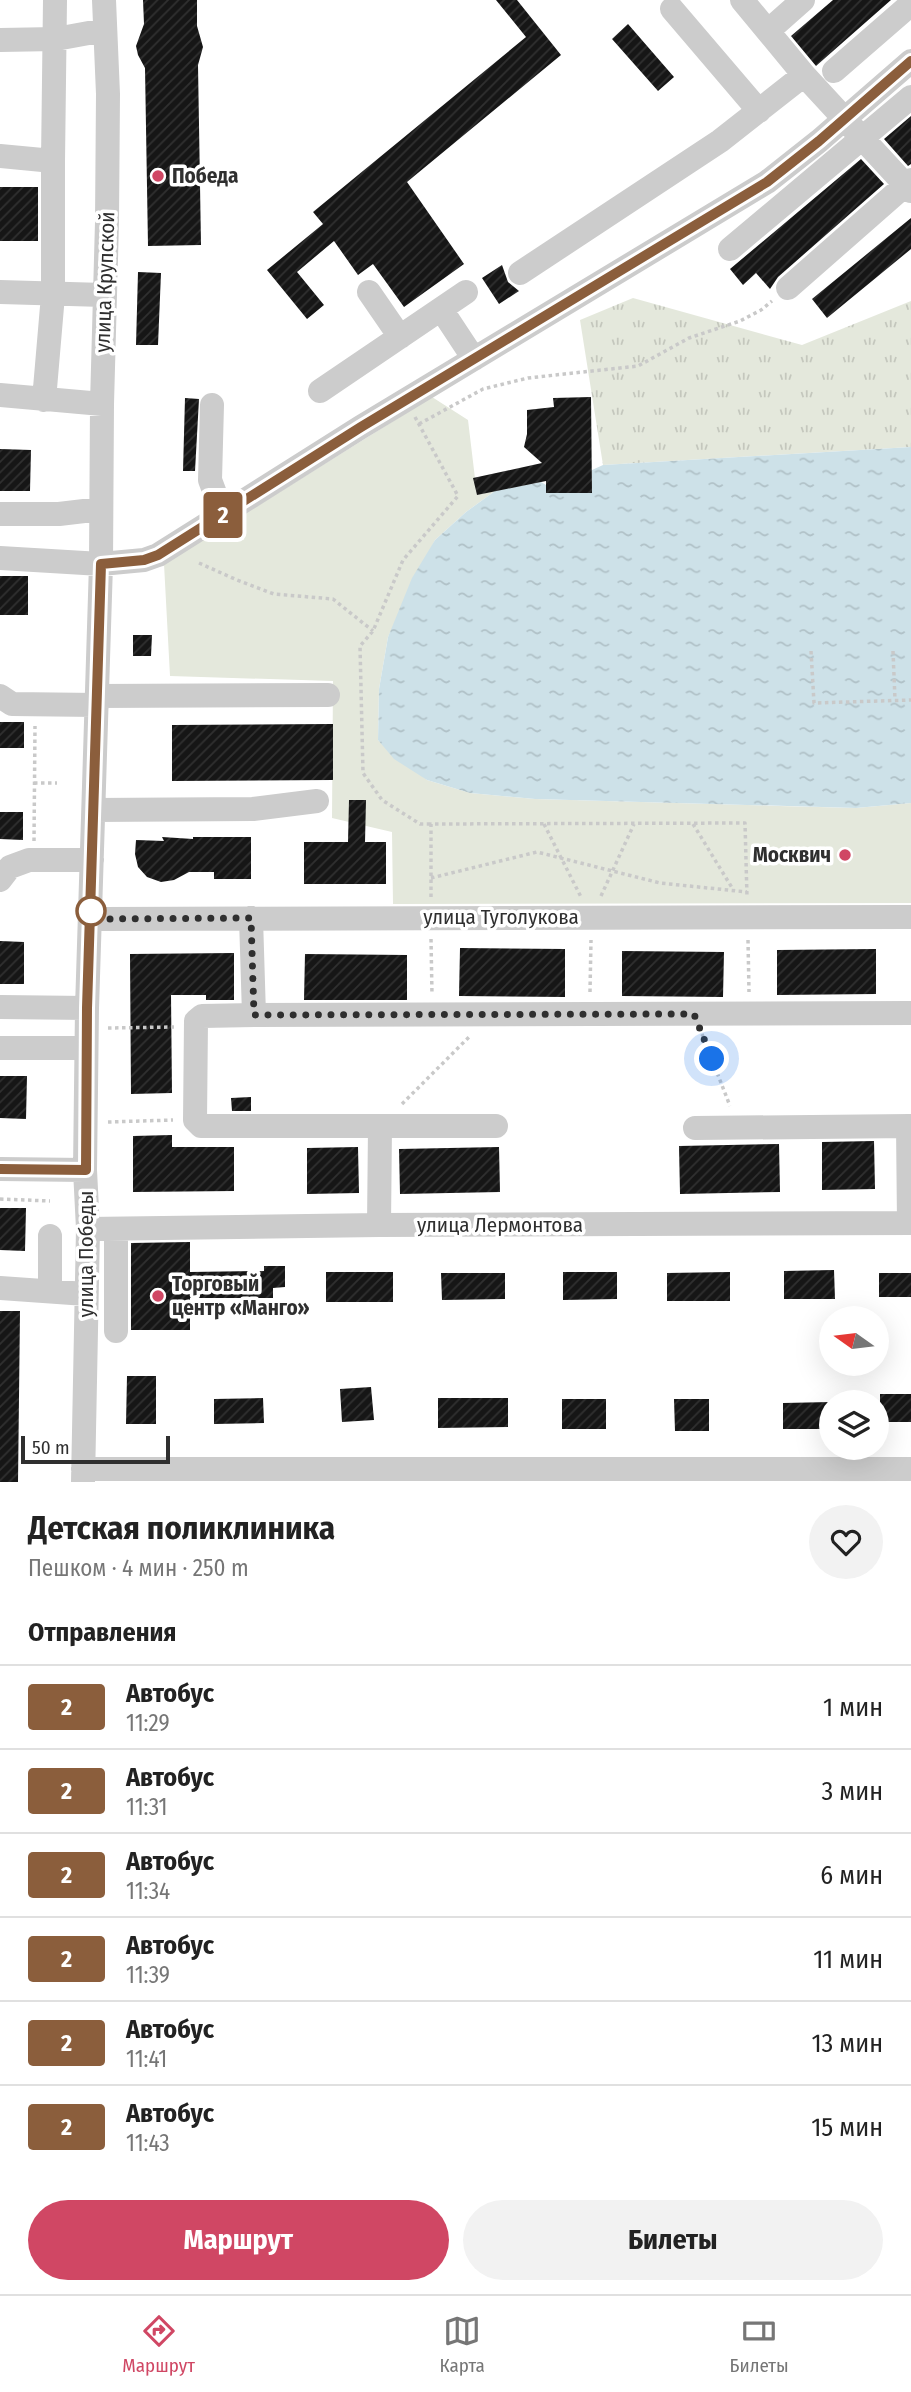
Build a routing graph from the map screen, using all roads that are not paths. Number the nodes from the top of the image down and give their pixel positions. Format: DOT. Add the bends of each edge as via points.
graph roads {
  1 [pos="55,0"];
  2 [pos="104,0"];
  3 [pos="743,0"];
  4 [pos="803,0"];
  5 [pos="911,4"];
  6 [pos="672,9"];
  7 [pos="105,30"];
  8 [pos="768,31"];
  9 [pos="55,39"];
  10 [pos="0,40"];
  11 [pos="911,61"];
  12 [pos="834,71"];
  13 [pos="804,75"];
  14 [pos="911,97"];
  15 [pos="759,111"];
  16 [pos="845,119"];
  17 [pos="863,139"];
  18 [pos="0,156"];
  19 [pos="53,161"];
  20 [pos="909,185"];
  21 [pos="730,249"];
  22 [pos="520,274"];
  23 [pos="788,288"];
  24 [pos="0,292"];
  25 [pos="369,292"];
  26 [pos="466,292"];
  27 [pos="53,295"];
  28 [pos="104,295"];
  29 [pos="441,309"];
  30 [pos="400,337"];
  31 [pos="474,359"];
  32 [pos="320,391"];
  33 [pos="0,395"];
  34 [pos="44,400"];
  35 [pos="102,404"];
  36 [pos="212,405"];
  37 [pos="101,509"];
  38 [pos="227,512"];
  39 [pos="0,514"];
  40 [pos="0,558"];
  41 [pos="101,564"];
  42 [pos="328,695"];
  43 [pos="0,696"];
  44 [pos="97,701"];
  45 [pos="317,801"];
  46 [pos="93,810"];
  47 [pos="92,860"];
  48 [pos="0,880"];
  49 [pos="91,917"];
  50 [pos="911,917"];
  51 [pos="251,918"];
  52 [pos="0,1007"];
  53 [pos="87,1008"];
  54 [pos="911,1013"];
  55 [pos="254,1015"];
  56 [pos="0,1048"];
  57 [pos="86,1048"];
  58 [pos="380,1126"];
  59 [pos="496,1126"];
  60 [pos="910,1126"];
  61 [pos="695,1128"];
  62 [pos="0,1169"];
  63 [pos="86,1170"];
  64 [pos="910,1223"];
  65 [pos="379,1225"];
  66 [pos="88,1229"];
  67 [pos="116,1229"];
  68 [pos="50,1236"];
  69 [pos="0,1288"];
  70 [pos="50,1291"];
  71 [pos="86,1294"];
  72 [pos="116,1331"];
  73 [pos="911,1469"];
  74 [pos="314,1475"];
  75 [pos="619,1475"];
  76 [pos="729,1475"];
  77 [pos="858,1475"];
  78 [pos="83,1476"];
  79 [pos="198,1476"];
  1 -- 9 [label="street"];
  2 -- 7 [label="street, улица Крупской"];
  3 -- 8 [label="street"];
  4 -- 8 [label="street"];
  5 -- 12 [label="street"];
  6 -- 15 [label="street"];
  7 -- 9 [label="street"];
  7 -- 28 [label="street, улица Крупской"];
  8 -- 13 [label="street"];
  9 -- 10 [label="street"];
  9 -- 19 [label="street"];
  11 -- 16 [label="street"];
  13 -- 15 [label="street"];
  13 -- 16 [label="street"];
  14 -- 17 [label="street"];
  15 -- 22 [label="street"];
  16 -- 17 [label="street"];
  16 -- 31 [label="street" via="767,182"];
  17 -- 20 [label="street"];
  17 -- 21 [label="street"];
  18 -- 19 [label="street"];
  19 -- 27 [label="street"];
  20 -- 23 [label="street"];
  24 -- 27 [label="street"];
  25 -- 30 [label="street"];
  26 -- 29 [label="street"];
  27 -- 28 [label="street"];
  27 -- 34 [label="street"];
  28 -- 35 [label="street, улица Крупской"];
  29 -- 30 [label="street"];
  29 -- 31 [label="street"];
  30 -- 32 [label="street"];
  31 -- 38 [label="street"];
  33 -- 34 [label="street"];
  34 -- 35 [label="street"];
  35 -- 37 [label="street, улица Крупской"];
  36 -- 38 [label="street" via="210,480"];
  37 -- 39 [label="street"];
  37 -- 41 [label="street, улица Крупской"];
  38 -- 41 [label="street" via="158,555"];
  40 -- 41 [label="street"];
  41 -- 44 [label="street, улица Победы"];
  42 -- 44 [label="street"];
  43 -- 44 [label="street" via="12,704"];
  44 -- 46 [label="street, улица Победы"];
  45 -- 46 [label="street" via="253,809"];
  46 -- 47 [label="street, улица Победы"];
  47 -- 48 [label="street" via="33,860 10,867"];
  47 -- 49 [label="street, улица Победы"];
  49 -- 51 [label="street, улица Туголукова"];
  49 -- 53 [label="street, улица Победы"];
  50 -- 51 [label="street, улица Туголукова"];
  51 -- 55 [label="street"];
  52 -- 53 [label="street"];
  53 -- 57 [label="street, улица Победы"];
  54 -- 55 [label="street"];
  55 -- 58 [label="street" via="198,1018 195,1120 201,1126"];
  56 -- 57 [label="street"];
  57 -- 63 [label="street, улица Победы"];
  58 -- 59 [label="street"];
  58 -- 65 [label="street"];
  60 -- 61 [label="street"];
  60 -- 64 [label="street"];
  62 -- 63 [label="street"];
  63 -- 66 [label="street, улица Победы"];
  64 -- 65 [label="street, улица Лермонтова"];
  65 -- 67 [label="street, улица Лермонтова"];
  66 -- 67 [label="street, улица Лермонтова"];
  66 -- 71 [label="street, улица Победы"];
  67 -- 72 [label="street"];
  68 -- 70 [label="street"];
  69 -- 70 [label="street"];
  70 -- 71 [label="street"];
  71 -- 78 [label="street, улица Победы"];
  73 -- 77 [label="street"];
  74 -- 75 [label="street"];
  74 -- 79 [label="street"];
  75 -- 76 [label="street"];
  76 -- 77 [label="street"];
  78 -- 79 [label="street"];
}
